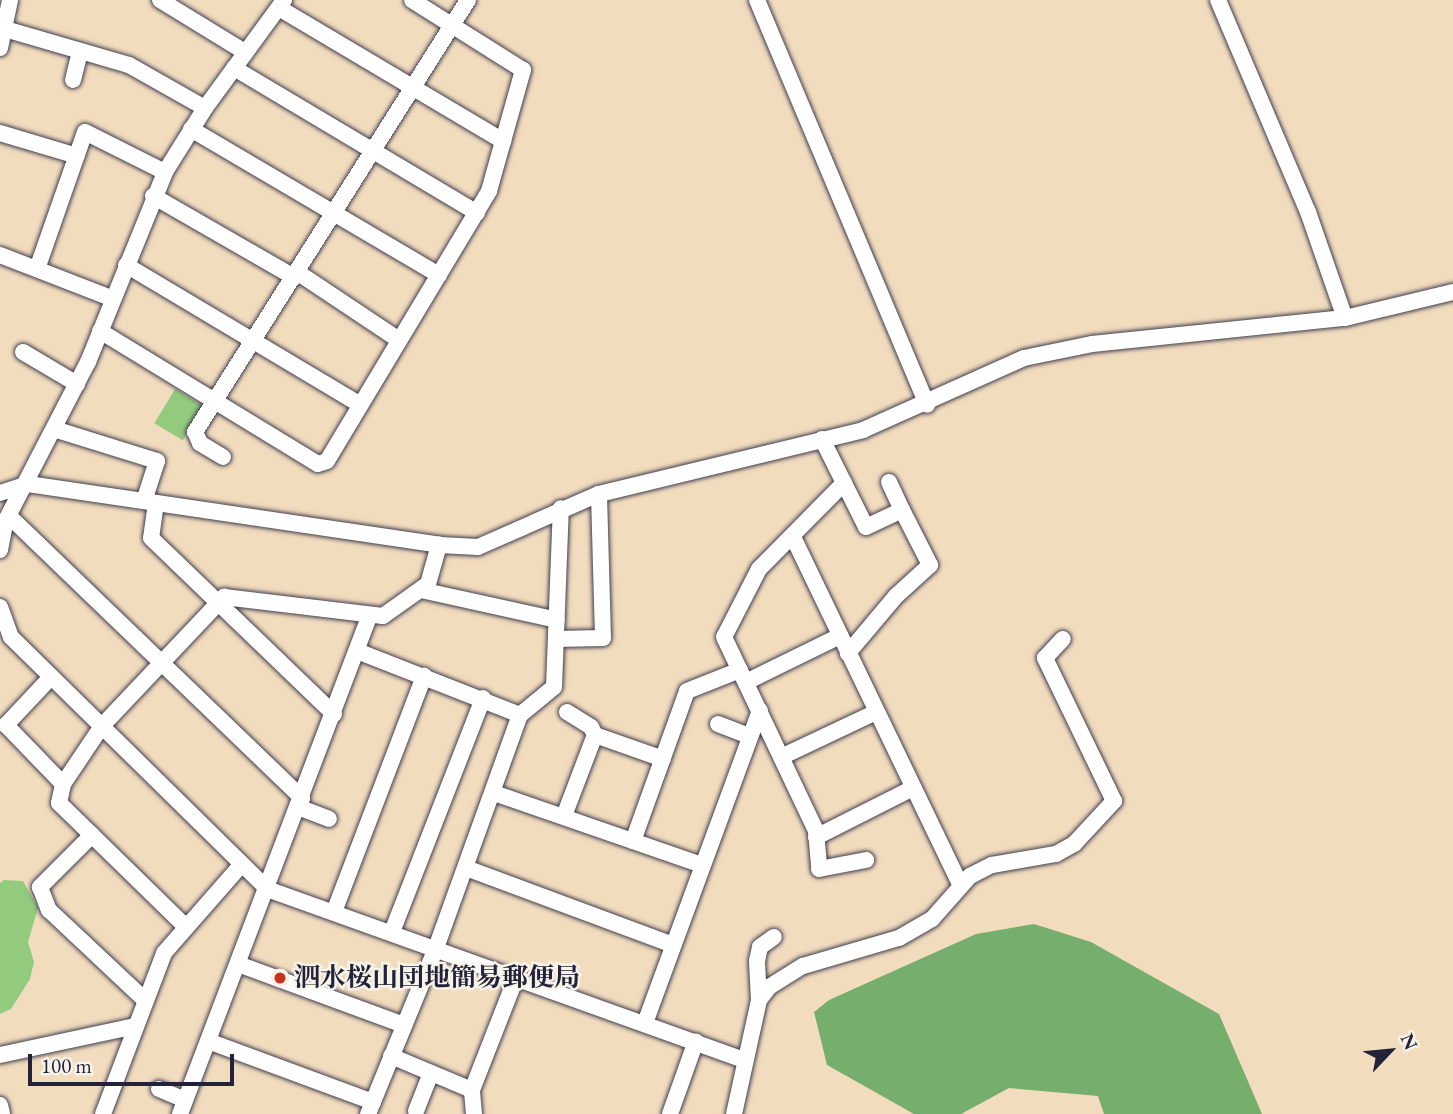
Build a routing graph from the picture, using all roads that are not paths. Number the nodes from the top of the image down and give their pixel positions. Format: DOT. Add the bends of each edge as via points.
graph roads {
  1 [pos="10,0"];
  2 [pos="160,0"];
  3 [pos="412,0"];
  4 [pos="468,0"];
  5 [pos="757,0"];
  6 [pos="1218,0"];
  7 [pos="281,4"];
  8 [pos="453,25"];
  9 [pos="5,29"];
  10 [pos="0,48"];
  11 [pos="80,51"];
  12 [pos="246,52"];
  13 [pos="234,68"];
  14 [pos="73,80"];
  15 [pos="413,89"];
  16 [pos="205,108"];
  17 [pos="191,129"];
  18 [pos="0,133"];
  19 [pos="503,141"];
  20 [pos="375,149"];
  21 [pos="76,156"];
  22 [pos="165,172"];
  23 [pos="153,196"];
  24 [pos="334,213"];
  25 [pos="477,213"];
  26 [pos="0,255"];
  27 [pos="125,265"];
  28 [pos="37,269"];
  29 [pos="295,275"];
  30 [pos="439,275"];
  31 [pos="1453,292"];
  32 [pos="111,298"];
  33 [pos="1345,318"];
  34 [pos="100,331"];
  35 [pos="254,339"];
  36 [pos="399,340"];
  37 [pos="23,352"];
  38 [pos="77,384"];
  39 [pos="214,403"];
  40 [pos="359,404"];
  41 [pos="927,405"];
  42 [pos="54,429"];
  43 [pos="822,439"];
  44 [pos="223,457"];
  45 [pos="889,482"];
  46 [pos="28,484"];
  47 [pos="844,484"];
  48 [pos="0,493"];
  49 [pos="599,494"];
  50 [pos="150,502"];
  51 [pos="561,508"];
  52 [pos="902,510"];
  53 [pos="9,516"];
  54 [pos="793,537"];
  55 [pos="439,545"];
  56 [pos="0,550"];
  57 [pos="421,590"];
  58 [pos="218,604"];
  59 [pos="0,607"];
  60 [pos="369,617"];
  61 [pos="557,620"];
  62 [pos="840,636"];
  63 [pos="556,639"];
  64 [pos="1063,639"];
  65 [pos="357,651"];
  66 [pos="848,653"];
  67 [pos="162,663"];
  68 [pos="424,676"];
  69 [pos="743,676"];
  70 [pos="51,677"];
  71 [pos="483,698"];
  72 [pos="760,711"];
  73 [pos="567,712"];
  74 [pos="876,712"];
  75 [pos="334,714"];
  76 [pos="520,715"];
  77 [pos="718,724"];
  78 [pos="102,726"];
  79 [pos="595,735"];
  80 [pos="750,736"];
  81 [pos="781,757"];
  82 [pos="663,759"];
  83 [pos="63,785"];
  84 [pos="913,788"];
  85 [pos="494,793"];
  86 [pos="300,802"];
  87 [pos="564,816"];
  88 [pos="329,819"];
  89 [pos="92,835"];
  90 [pos="816,837"];
  91 [pos="633,841"];
  92 [pos="866,860"];
  93 [pos="242,864"];
  94 [pos="702,865"];
  95 [pos="466,868"];
  96 [pos="961,886"];
  97 [pos="267,889"];
  98 [pos="334,912"];
  99 [pos="185,926"];
  100 [pos="392,932"];
  101 [pos="774,937"];
  102 [pos="673,945"];
  103 [pos="436,948"];
  104 [pos="238,964"];
  105 [pos="516,978"];
  106 [pos="145,1000"];
  107 [pos="760,1000"];
  108 [pos="645,1024"];
  109 [pos="404,1025"];
  110 [pos="135,1026"];
  111 [pos="208,1041"];
  112 [pos="696,1041"];
  113 [pos="0,1055"];
  114 [pos="391,1056"];
  115 [pos="744,1060"];
  116 [pos="431,1073"];
  117 [pos="159,1089"];
  118 [pos="472,1090"];
  119 [pos="0,1104"];
  120 [pos="182,1107"];
  121 [pos="370,1108"];
  122 [pos="416,1111"];
  123 [pos="2,1114"];
  124 [pos="103,1114"];
  125 [pos="474,1114"];
  126 [pos="670,1114"];
  127 [pos="734,1114"];
  1 -- 9 [label="street"];
  2 -- 12 [label="street"];
  3 -- 8 [label="street"];
  4 -- 8 [label="street"];
  5 -- 41 [label="street"];
  6 -- 33 [label="street" via="1308,212"];
  7 -- 12 [label="street"];
  7 -- 15 [label="street"];
  8 -- 15 [label="street"];
  8 -- 19 [label="street" via="523,70"];
  9 -- 10 [label="street"];
  9 -- 11 [label="street"];
  11 -- 14 [label="street"];
  11 -- 16 [label="street" via="129,65"];
  12 -- 13 [label="street"];
  13 -- 16 [label="street"];
  13 -- 20 [label="street"];
  15 -- 19 [label="street"];
  15 -- 20 [label="street"];
  16 -- 17 [label="street"];
  17 -- 22 [label="street"];
  17 -- 24 [label="street"];
  18 -- 21 [label="street"];
  19 -- 25 [label="street" via="489,191"];
  20 -- 24 [label="street"];
  20 -- 25 [label="street"];
  21 -- 22 [label="street" via="85,132"];
  21 -- 28 [label="street"];
  22 -- 23 [label="street"];
  23 -- 27 [label="street"];
  23 -- 29 [label="street"];
  24 -- 29 [label="street"];
  24 -- 30 [label="street"];
  25 -- 30 [label="street"];
  26 -- 28 [label="street"];
  27 -- 32 [label="street"];
  27 -- 35 [label="street"];
  28 -- 32 [label="street"];
  29 -- 35 [label="street"];
  29 -- 36 [label="street"];
  30 -- 36 [label="street"];
  31 -- 33 [label="street"];
  32 -- 34 [label="street"];
  33 -- 41 [label="street" via="1092,344 1024,358"];
  34 -- 38 [label="street"];
  34 -- 39 [label="street"];
  35 -- 39 [label="street"];
  35 -- 40 [label="street"];
  36 -- 40 [label="street"];
  37 -- 38 [label="street"];
  38 -- 42 [label="street"];
  39 -- 40 [label="street" via="317,464 327,461"];
  39 -- 44 [label="street" via="195,438"];
  41 -- 43 [label="street" via="863,430"];
  42 -- 46 [label="street"];
  42 -- 50 [label="street" via="157,461"];
  43 -- 47 [label="street"];
  43 -- 49 [label="street"];
  45 -- 52 [label="street"];
  46 -- 48 [label="street"];
  46 -- 50 [label="street"];
  46 -- 53 [label="street"];
  47 -- 52 [label="street" via="866,527"];
  47 -- 54 [label="street"];
  49 -- 51 [label="street"];
  49 -- 63 [label="street" via="603,638"];
  50 -- 55 [label="street"];
  50 -- 58 [label="street" via="150,538"];
  51 -- 55 [label="street" via="491,543"];
  51 -- 61 [label="street"];
  52 -- 66 [label="street" via="930,565 896,596"];
  53 -- 56 [label="street"];
  53 -- 67 [label="street"];
  54 -- 62 [label="street"];
  54 -- 69 [label="street" via="760,569 724,637"];
  55 -- 57 [label="street" via="428,584"];
  57 -- 60 [label="street" via="383,617"];
  57 -- 61 [label="street"];
  58 -- 60 [label="street" via="225,597"];
  58 -- 67 [label="street"];
  58 -- 75 [label="street"];
  59 -- 70 [label="street" via="11,637"];
  60 -- 65 [label="street"];
  61 -- 63 [label="street"];
  62 -- 66 [label="street"];
  62 -- 69 [label="street"];
  63 -- 76 [label="street" via="554,687"];
  64 -- 96 [label="street" via="1045,658 1114,801 1065,849 992,865"];
  65 -- 68 [label="street"];
  65 -- 75 [label="street"];
  66 -- 74 [label="street"];
  67 -- 78 [label="street"];
  67 -- 86 [label="street"];
  68 -- 71 [label="street"];
  68 -- 98 [label="street"];
  69 -- 72 [label="street"];
  69 -- 82 [label="street" via="687,691"];
  70 -- 78 [label="street"];
  70 -- 83 [label="street" via="6,725"];
  71 -- 76 [label="street"];
  71 -- 100 [label="street"];
  72 -- 80 [label="street"];
  72 -- 81 [label="street"];
  73 -- 79 [label="street" via="591,727"];
  74 -- 81 [label="street"];
  74 -- 84 [label="street"];
  75 -- 86 [label="street"];
  76 -- 85 [label="street"];
  77 -- 80 [label="street"];
  78 -- 83 [label="street"];
  78 -- 93 [label="street"];
  79 -- 82 [label="street"];
  79 -- 87 [label="street"];
  80 -- 94 [label="street"];
  81 -- 90 [label="street"];
  82 -- 91 [label="street"];
  83 -- 89 [label="street" via="59,803"];
  84 -- 90 [label="street"];
  84 -- 96 [label="street"];
  85 -- 87 [label="street"];
  85 -- 95 [label="street"];
  86 -- 88 [label="street"];
  86 -- 97 [label="street"];
  87 -- 91 [label="street"];
  89 -- 99 [label="street"];
  89 -- 106 [label="street" via="40,887 49,909"];
  90 -- 92 [label="street" via="819,869"];
  91 -- 94 [label="street"];
  93 -- 97 [label="street"];
  93 -- 99 [label="street"];
  94 -- 102 [label="street"];
  95 -- 102 [label="street"];
  95 -- 103 [label="street"];
  96 -- 107 [label="street" via="932,919 853,954 803,966 769,987"];
  97 -- 98 [label="street"];
  97 -- 104 [label="street"];
  98 -- 100 [label="street"];
  99 -- 106 [label="street" via="164,953"];
  100 -- 103 [label="street"];
  101 -- 107 [label="street" via="760,947"];
  102 -- 108 [label="street"];
  103 -- 105 [label="street"];
  103 -- 109 [label="street"];
  104 -- 109 [label="street"];
  104 -- 111 [label="street"];
  105 -- 108 [label="street"];
  105 -- 118 [label="street"];
  106 -- 110 [label="street"];
  107 -- 115 [label="street"];
  108 -- 112 [label="street"];
  109 -- 114 [label="street"];
  110 -- 113 [label="street"];
  110 -- 124 [label="street"];
  111 -- 120 [label="street"];
  111 -- 121 [label="street"];
  112 -- 115 [label="street"];
  112 -- 126 [label="street"];
  114 -- 116 [label="street"];
  114 -- 121 [label="street"];
  115 -- 127 [label="street"];
  116 -- 118 [label="street"];
  116 -- 122 [label="street"];
  117 -- 120 [label="street"];
  118 -- 125 [label="street"];
  119 -- 123 [label="street"];
}
